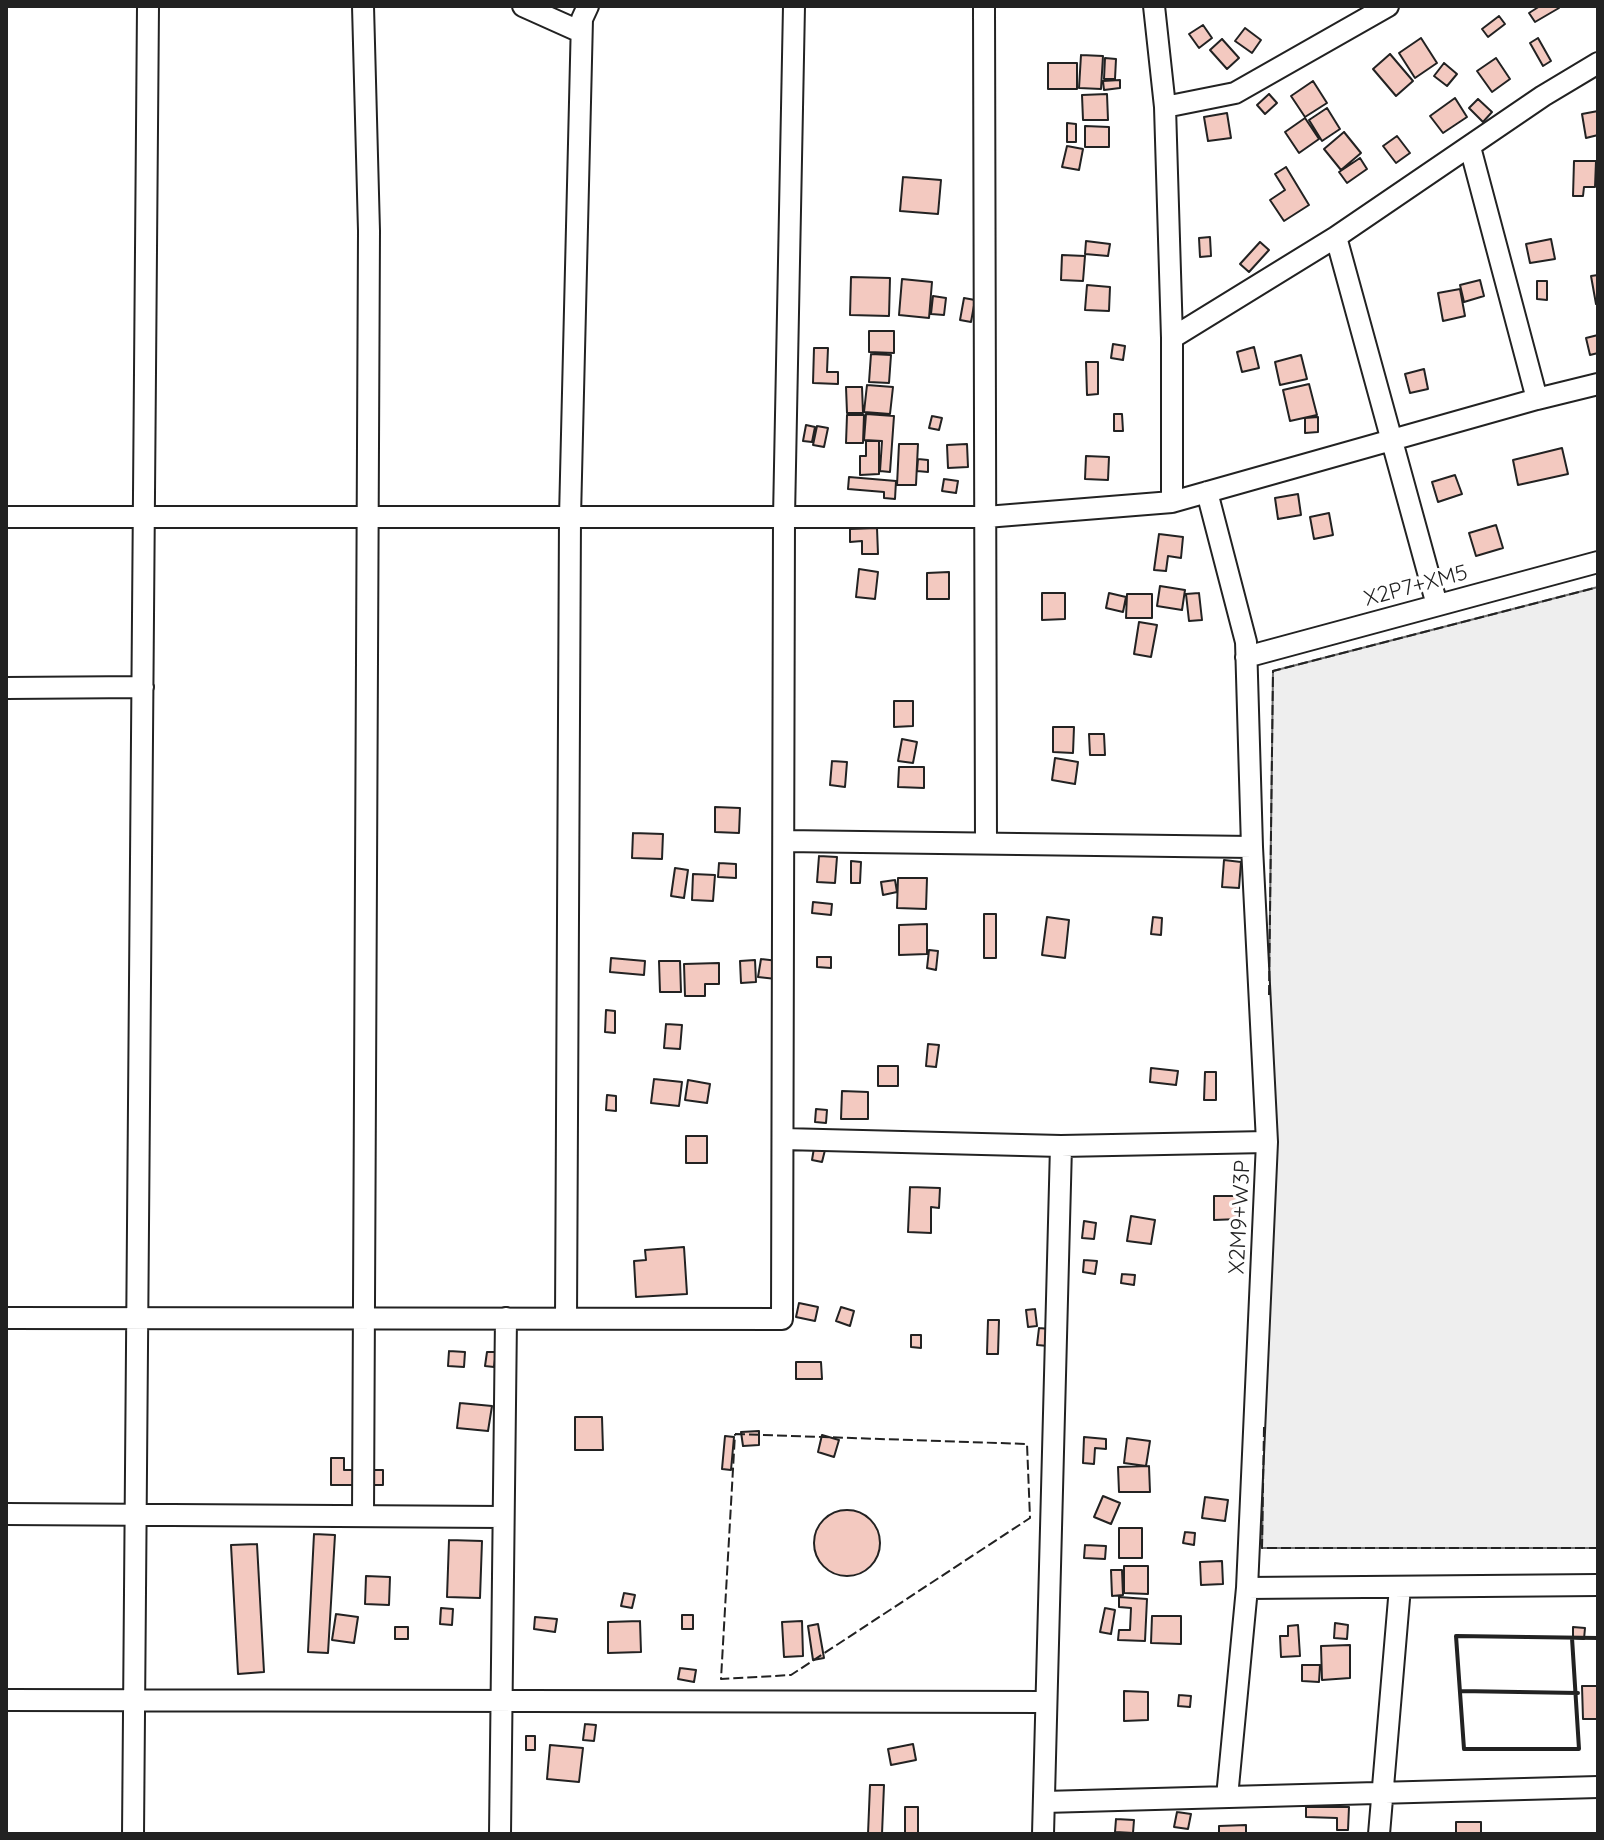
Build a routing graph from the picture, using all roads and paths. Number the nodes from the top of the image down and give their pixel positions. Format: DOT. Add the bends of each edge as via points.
graph roads {
  1 [pos="148,6"];
  2 [pos="363,6"];
  3 [pos="523,6"];
  4 [pos="588,6"];
  5 [pos="794,6"];
  6 [pos="984,6"];
  7 [pos="1154,6"];
  8 [pos="1388,6"];
  9 [pos="581,32"];
  10 [pos="1598,63"];
  11 [pos="1165,107"];
  12 [pos="1470,147"];
  13 [pos="1336,237"];
  14 [pos="1172,338"];
  15 [pos="1598,384"];
  16 [pos="1537,399"];
  17 [pos="1392,440"];
  18 [pos="1207,492"];
  19 [pos="1172,502"];
  20 [pos="6,517"];
  21 [pos="144,517"];
  22 [pos="368,517"];
  23 [pos="570,517"];
  24 [pos="784,517"];
  25 [pos="986,517"];
  26 [pos="1598,562"];
  27 [pos="1437,605"];
  28 [pos="1246,657"];
  29 [pos="143,687"];
  30 [pos="6,688"];
  31 [pos="784,841"];
  32 [pos="986,843"];
  33 [pos="1252,847"];
  34 [pos="783,1139"];
  35 [pos="1267,1142"];
  36 [pos="1061,1146"];
  37 [pos="6,1318"];
  38 [pos="137,1318"];
  39 [pos="365,1318"];
  40 [pos="506,1318"];
  41 [pos="566,1318"];
  42 [pos="6,1514"];
  43 [pos="136,1514"];
  44 [pos="363,1516"];
  45 [pos="503,1517"];
  46 [pos="1598,1585"];
  47 [pos="1400,1587"];
  48 [pos="1247,1588"];
  49 [pos="6,1700"];
  50 [pos="134,1701"];
  51 [pos="501,1702"];
  52 [pos="1046,1702"];
  53 [pos="1598,1787"];
  54 [pos="1383,1793"];
  55 [pos="1227,1797"];
  56 [pos="1044,1802"];
  57 [pos="133,1834"];
  58 [pos="500,1834"];
  59 [pos="1043,1834"];
  60 [pos="1379,1834"];
  1 -- 21 [label="street"];
  2 -- 22 [label="street"];
  3 -- 9 [label="street"];
  4 -- 9 [label="street"];
  5 -- 24 [label="street"];
  6 -- 25 [label="street"];
  7 -- 11 [label="street"];
  8 -- 11 [label="street" via="1235,93"];
  9 -- 23 [label="street"];
  10 -- 12 [label="street"];
  11 -- 14 [label="street"];
  12 -- 13 [label="street"];
  12 -- 16 [label="street"];
  13 -- 14 [label="street"];
  13 -- 17 [label="street"];
  14 -- 19 [label="street"];
  15 -- 16 [label="street"];
  16 -- 17 [label="street"];
  17 -- 18 [label="street"];
  17 -- 27 [label="street"];
  18 -- 19 [label="street"];
  18 -- 28 [label="street, X2M9+W3P"];
  19 -- 25 [label="street"];
  20 -- 21 [label="street"];
  21 -- 22 [label="street"];
  21 -- 29 [label="street"];
  22 -- 23 [label="street"];
  22 -- 39 [label="street"];
  23 -- 24 [label="street"];
  23 -- 41 [label="street"];
  24 -- 25 [label="street"];
  24 -- 31 [label="street"];
  25 -- 32 [label="street"];
  26 -- 27 [label="street, X2P7+XM5"];
  27 -- 28 [label="street, X2P7+XM5"];
  28 -- 33 [label="street, X2M9+W3P"];
  29 -- 30 [label="street"];
  29 -- 38 [label="street"];
  31 -- 32 [label="street"];
  31 -- 34 [label="street"];
  32 -- 33 [label="street"];
  33 -- 35 [label="street, X2M9+W3P"];
  34 -- 36 [label="street"];
  34 -- 41 [label="street" via="782,1319"];
  35 -- 36 [label="street"];
  35 -- 48 [label="street, X2M9+W3P"];
  36 -- 52 [label="street"];
  37 -- 38 [label="street"];
  38 -- 39 [label="street"];
  38 -- 43 [label="street"];
  39 -- 40 [label="street"];
  39 -- 44 [label="street"];
  40 -- 41 [label="street"];
  40 -- 45 [label="street"];
  42 -- 43 [label="street"];
  43 -- 44 [label="street"];
  43 -- 50 [label="street"];
  44 -- 45 [label="street"];
  45 -- 51 [label="street"];
  46 -- 47 [label="street"];
  47 -- 48 [label="street"];
  47 -- 54 [label="street"];
  48 -- 55 [label="street, X2M9+W3P"];
  49 -- 50 [label="street"];
  50 -- 51 [label="street"];
  50 -- 57 [label="street"];
  51 -- 52 [label="street"];
  51 -- 58 [label="street"];
  52 -- 56 [label="street"];
  53 -- 54 [label="street"];
  54 -- 55 [label="street"];
  54 -- 60 [label="street"];
  55 -- 56 [label="street"];
  56 -- 59 [label="street"];
}
